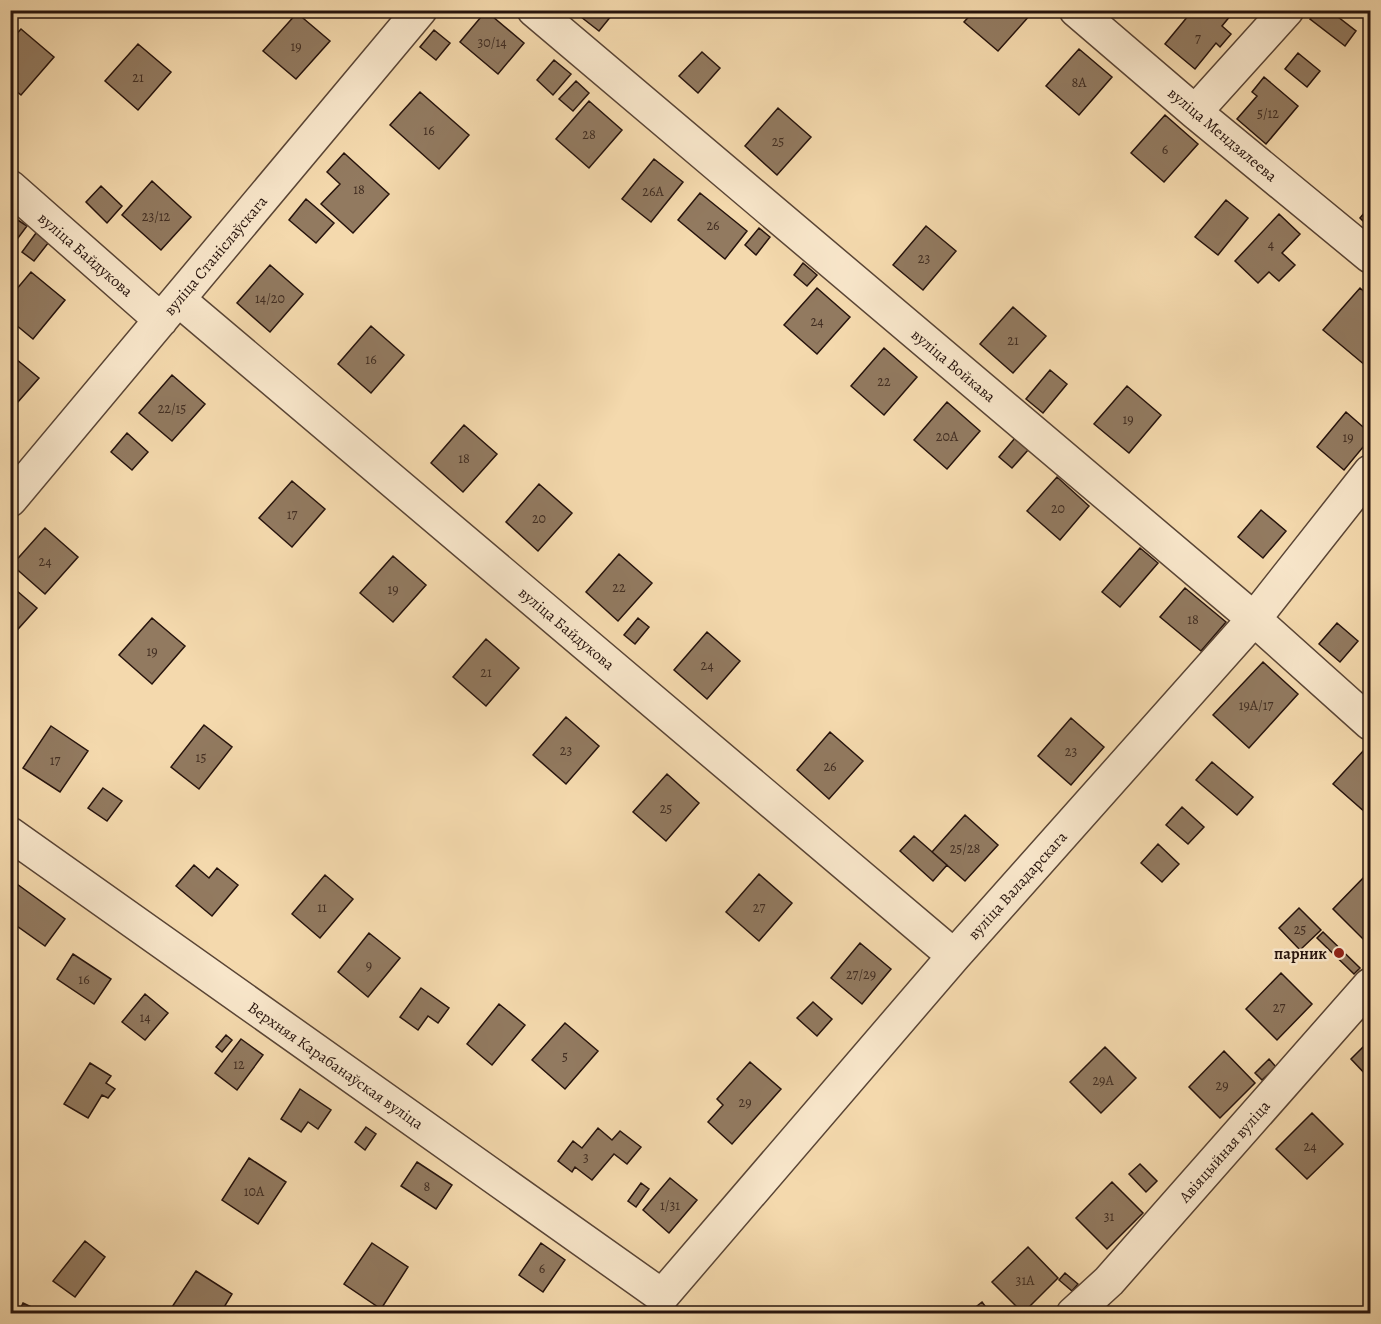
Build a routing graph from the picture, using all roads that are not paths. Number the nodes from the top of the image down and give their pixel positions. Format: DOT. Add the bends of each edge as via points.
graph roads {
  1 [pos="420,10"];
  2 [pos="534,10"];
  3 [pos="1076,10"];
  4 [pos="1287,10"];
  5 [pos="1196,112"];
  6 [pos="10,187"];
  7 [pos="1371,256"];
  8 [pos="170,310"];
  9 [pos="1371,472"];
  10 [pos="10,500"];
  11 [pos="1254,619"];
  12 [pos="1371,723"];
  13 [pos="10,834"];
  14 [pos="954,956"];
  15 [pos="1371,985"];
  16 [pos="662,1296"];
  17 [pos="1073,1314"];
  1 -- 8 [label="street, вуліца Станіслаўскага"];
  2 -- 11 [label="street, вуліца Войкава"];
  3 -- 5 [label="street, вуліца Мендзялеева"];
  4 -- 5 [label="street"];
  5 -- 7 [label="street, вуліца Мендзялеева"];
  6 -- 8 [label="street, вуліца Байдукова"];
  8 -- 10 [label="street, вуліца Станіслаўскага"];
  8 -- 14 [label="street, вуліца Байдукова"];
  9 -- 11 [label="street, вуліца Валадарскага"];
  11 -- 12 [label="street, вуліца Войкава"];
  11 -- 14 [label="street, вуліца Валадарскага"];
  13 -- 16 [label="street, Верхняя Карабанаўская вуліца"];
  14 -- 16 [label="street, вуліца Валадарскага"];
  15 -- 17 [label="street, Авіяцыйная вуліца" via="1109,1281"];
}
